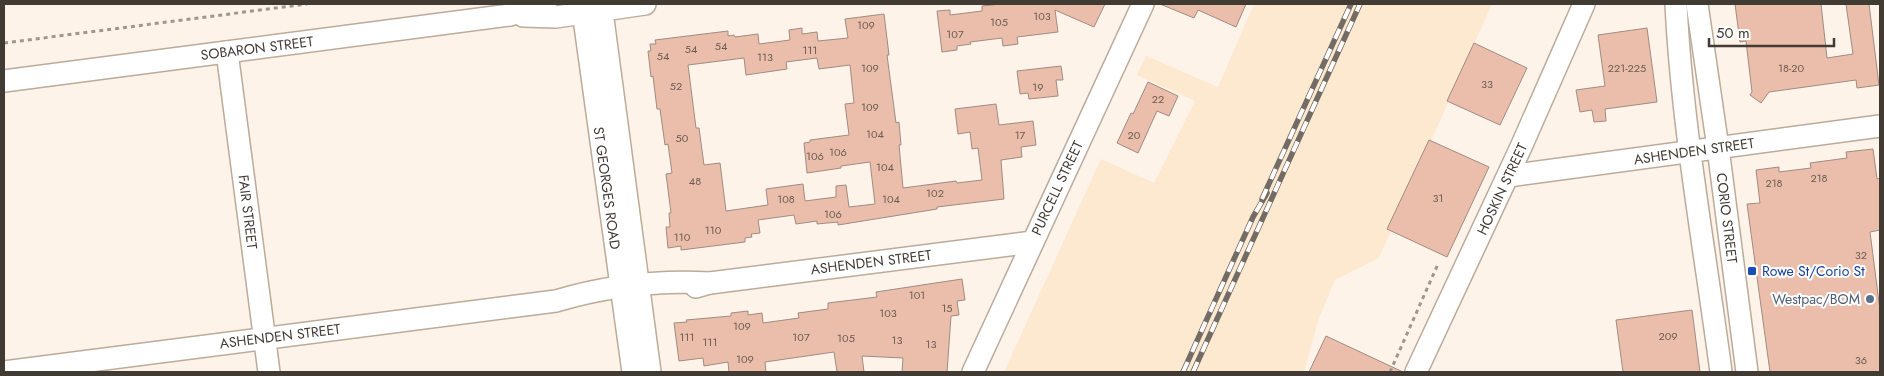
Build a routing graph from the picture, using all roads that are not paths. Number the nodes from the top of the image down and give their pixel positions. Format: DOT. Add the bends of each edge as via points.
graph roads {
  1 [pos="546,4"];
  2 [pos="645,4"];
  3 [pos="1143,4"];
  4 [pos="1584,4"];
  5 [pos="1676,4"];
  6 [pos="1697,4"];
  7 [pos="592,8"];
  8 [pos="510,15"];
  9 [pos="227,52"];
  10 [pos="4,81"];
  11 [pos="1880,126"];
  12 [pos="1718,148"];
  13 [pos="1690,151"];
  14 [pos="1508,176"];
  15 [pos="1033,242"];
  16 [pos="630,292"];
  17 [pos="265,338"];
  18 [pos="4,372"];
  19 [pos="269,372"];
  20 [pos="633,372"];
  21 [pos="650,372"];
  22 [pos="973,372"];
  23 [pos="1416,372"];
  24 [pos="1721,372"];
  25 [pos="1747,372"];
  1 -- 8 [label="street, SOBARON STREET"];
  2 -- 7 [label="street, SOBARON STREET"];
  3 -- 15 [label="street, PURCELL STREET"];
  4 -- 14 [label="street, HOSKIN STREET"];
  5 -- 13 [label="street, CORIO STREET"];
  6 -- 12 [label="street, CORIO STREET"];
  7 -- 8 [label="street, SOBARON STREET" via="546,18"];
  7 -- 16 [label="street, ST GEORGES ROAD"];
  8 -- 9 [label="street, SOBARON STREET"];
  9 -- 10 [label="street, SOBARON STREET"];
  9 -- 17 [label="street, FAIR STREET"];
  11 -- 12 [label="street, ASHENDEN STREET"];
  12 -- 13 [label="street, ASHENDEN STREET"];
  12 -- 25 [label="street, CORIO STREET"];
  13 -- 14 [label="street, ASHENDEN STREET"];
  13 -- 24 [label="street, CORIO STREET"];
  14 -- 23 [label="street, HOSKIN STREET"];
  15 -- 16 [label="street, ASHENDEN STREET" via="710,283 676,293"];
  15 -- 22 [label="street, PURCELL STREET"];
  16 -- 17 [label="street, ASHENDEN STREET" via="584,292 556,301"];
  16 -- 20 [label="street, ST GEORGES ROAD"];
  16 -- 21 [label="street, ST GEORGES ROAD"];
  17 -- 18 [label="street, ASHENDEN STREET"];
  17 -- 19 [label="street, FAIR STREET"];
}
